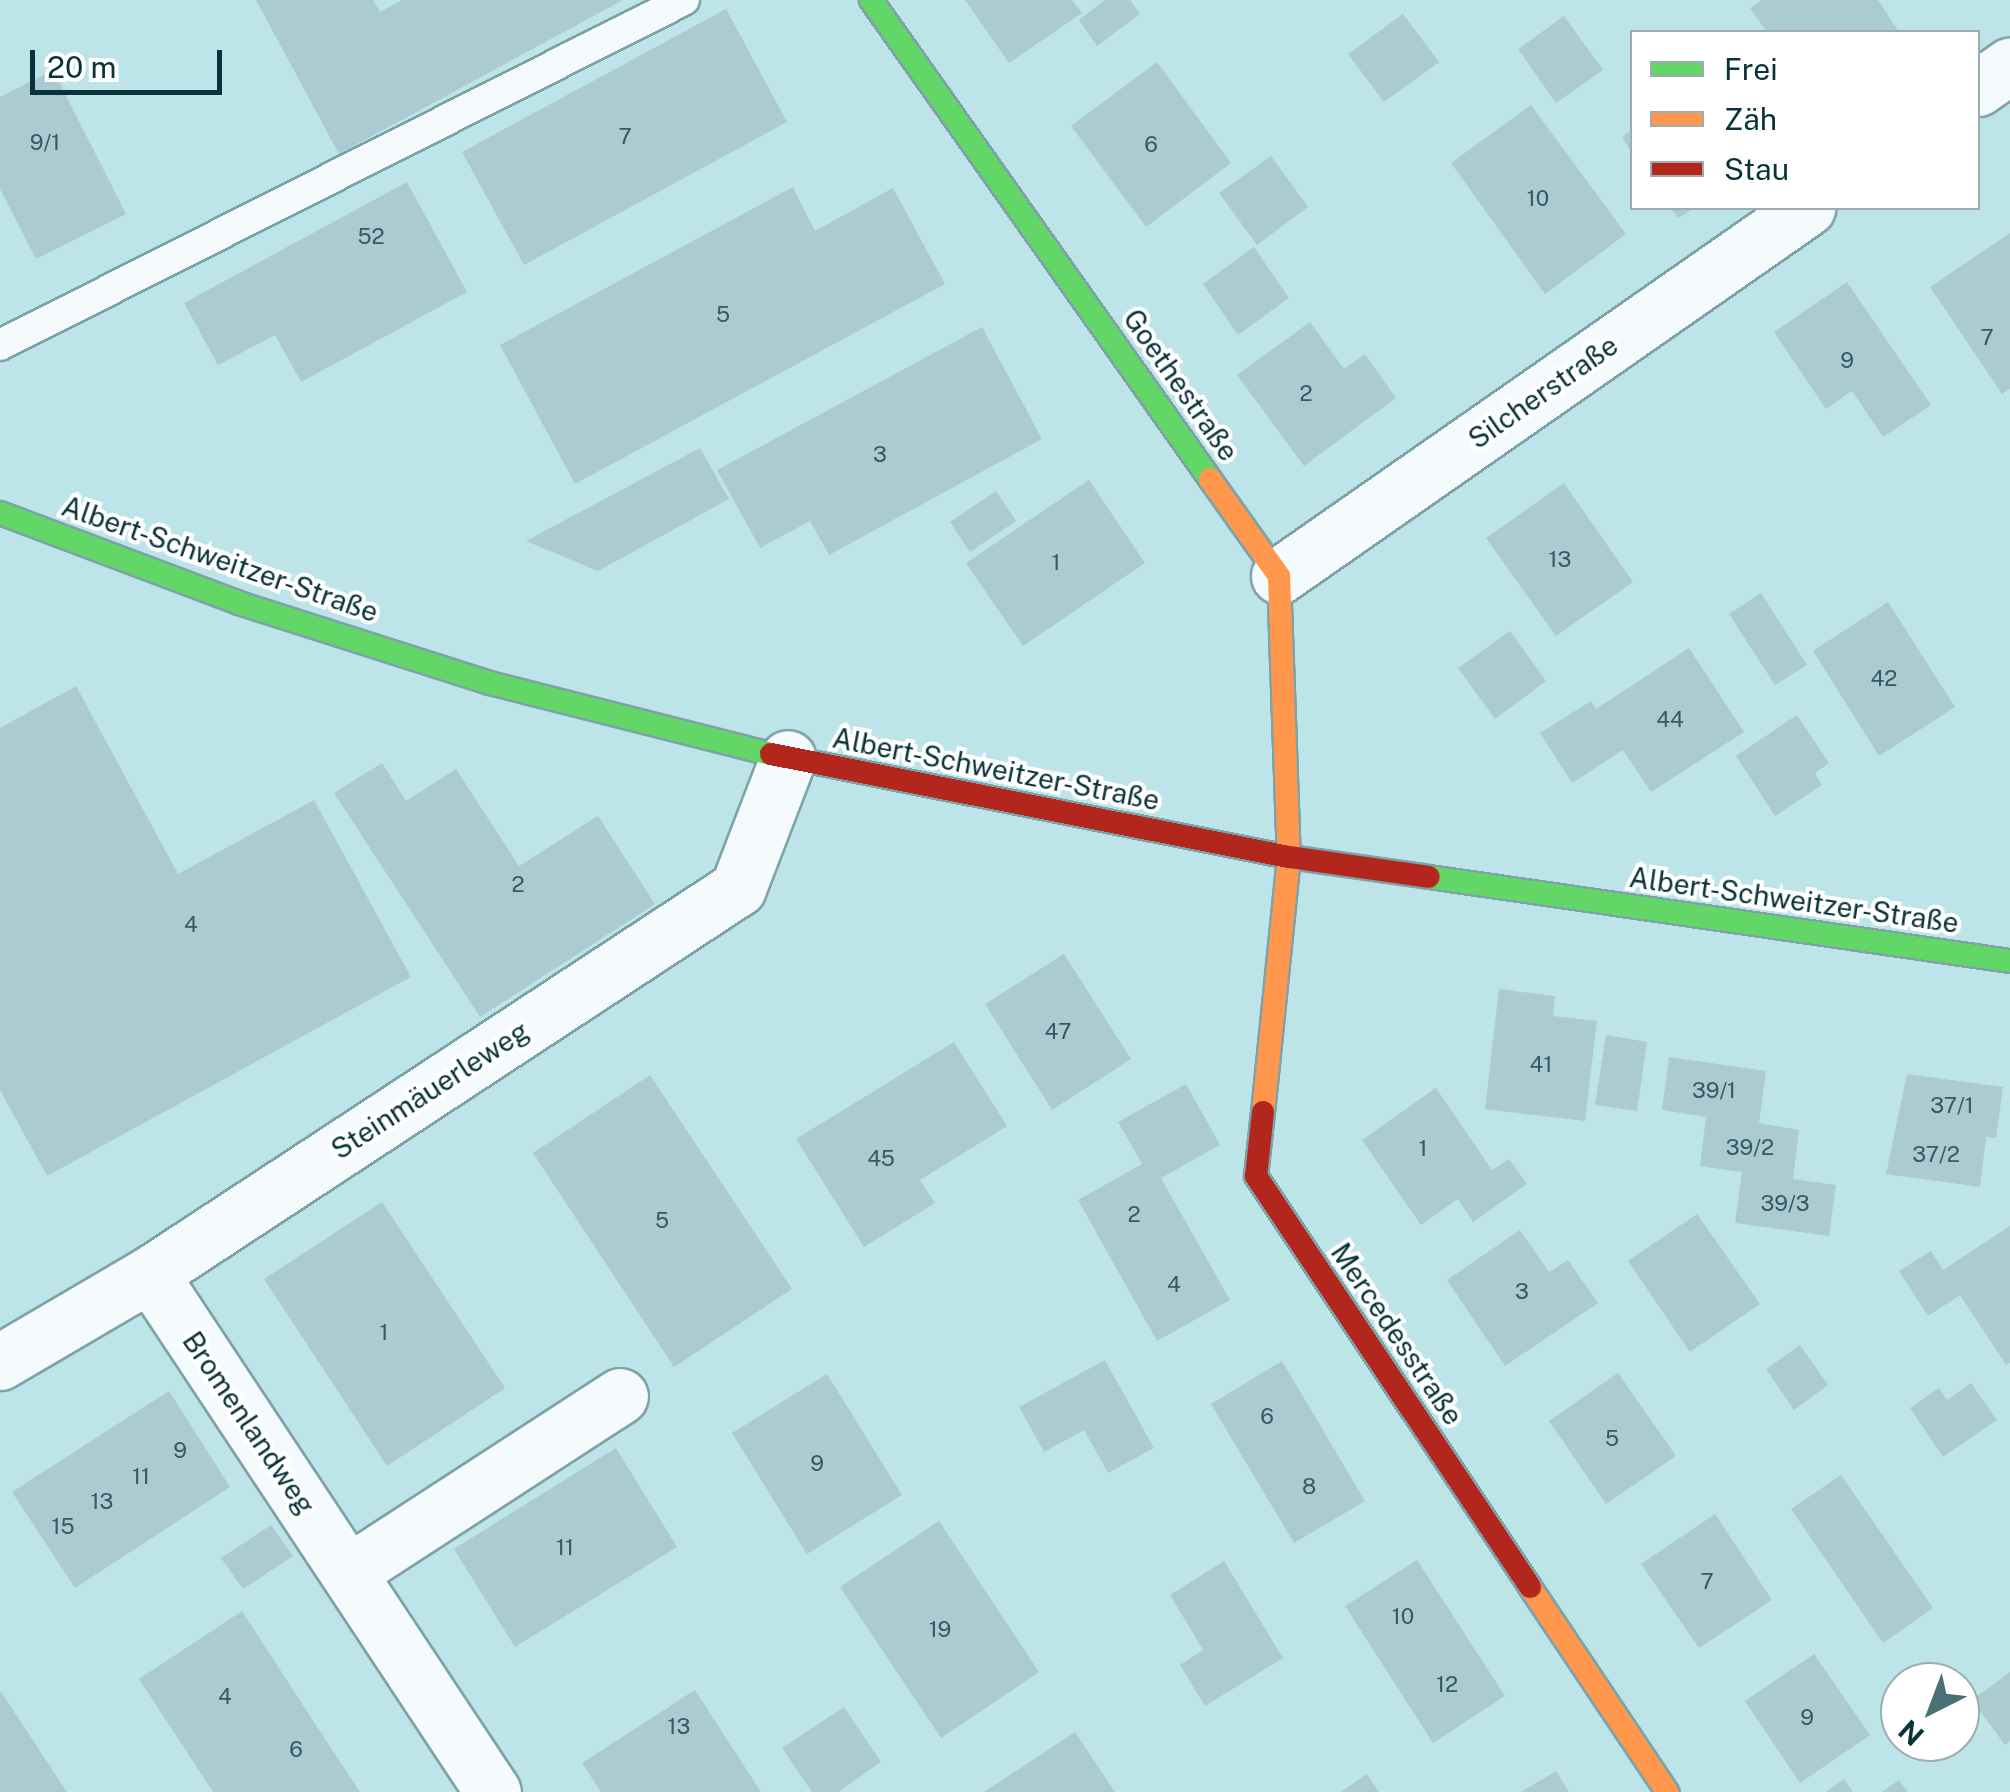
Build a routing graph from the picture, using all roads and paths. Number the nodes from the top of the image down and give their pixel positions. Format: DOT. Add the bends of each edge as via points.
graph roads {
  1 [pos="684,0"];
  2 [pos="871,0"];
  3 [pos="2010,66"];
  4 [pos="1980,87"];
  5 [pos="1804,210"];
  6 [pos="0,346"];
  7 [pos="0,513"];
  8 [pos="1279,576"];
  9 [pos="788,758"];
  10 [pos="1289,856"];
  11 [pos="2010,962"];
  12 [pos="150,1274"];
  13 [pos="0,1362"];
  14 [pos="620,1396"];
  15 [pos="349,1572"];
  16 [pos="493,1792"];
  17 [pos="1666,1792"];
  1 -- 6 [label="lane"];
  2 -- 8 [label="street, Goethestraße"];
  3 -- 4 [label="street"];
  5 -- 8 [label="street, Silcherstraße"];
  7 -- 9 [label="street, Albert-Schweitzer-Straße" via="239,602 490,683"];
  8 -- 10 [label="street"];
  9 -- 10 [label="street, Albert-Schweitzer-Straße"];
  9 -- 12 [label="street, Steinmäuerleweg" via="738,888"];
  10 -- 11 [label="street, Albert-Schweitzer-Straße"];
  10 -- 17 [label="street, Mercedesstraße" via="1256,1176"];
  12 -- 13 [label="street, Steinmäuerleweg"];
  12 -- 15 [label="street, Bromenlandweg"];
  14 -- 15 [label="street"];
  15 -- 16 [label="street, Bromenlandweg"];
}
